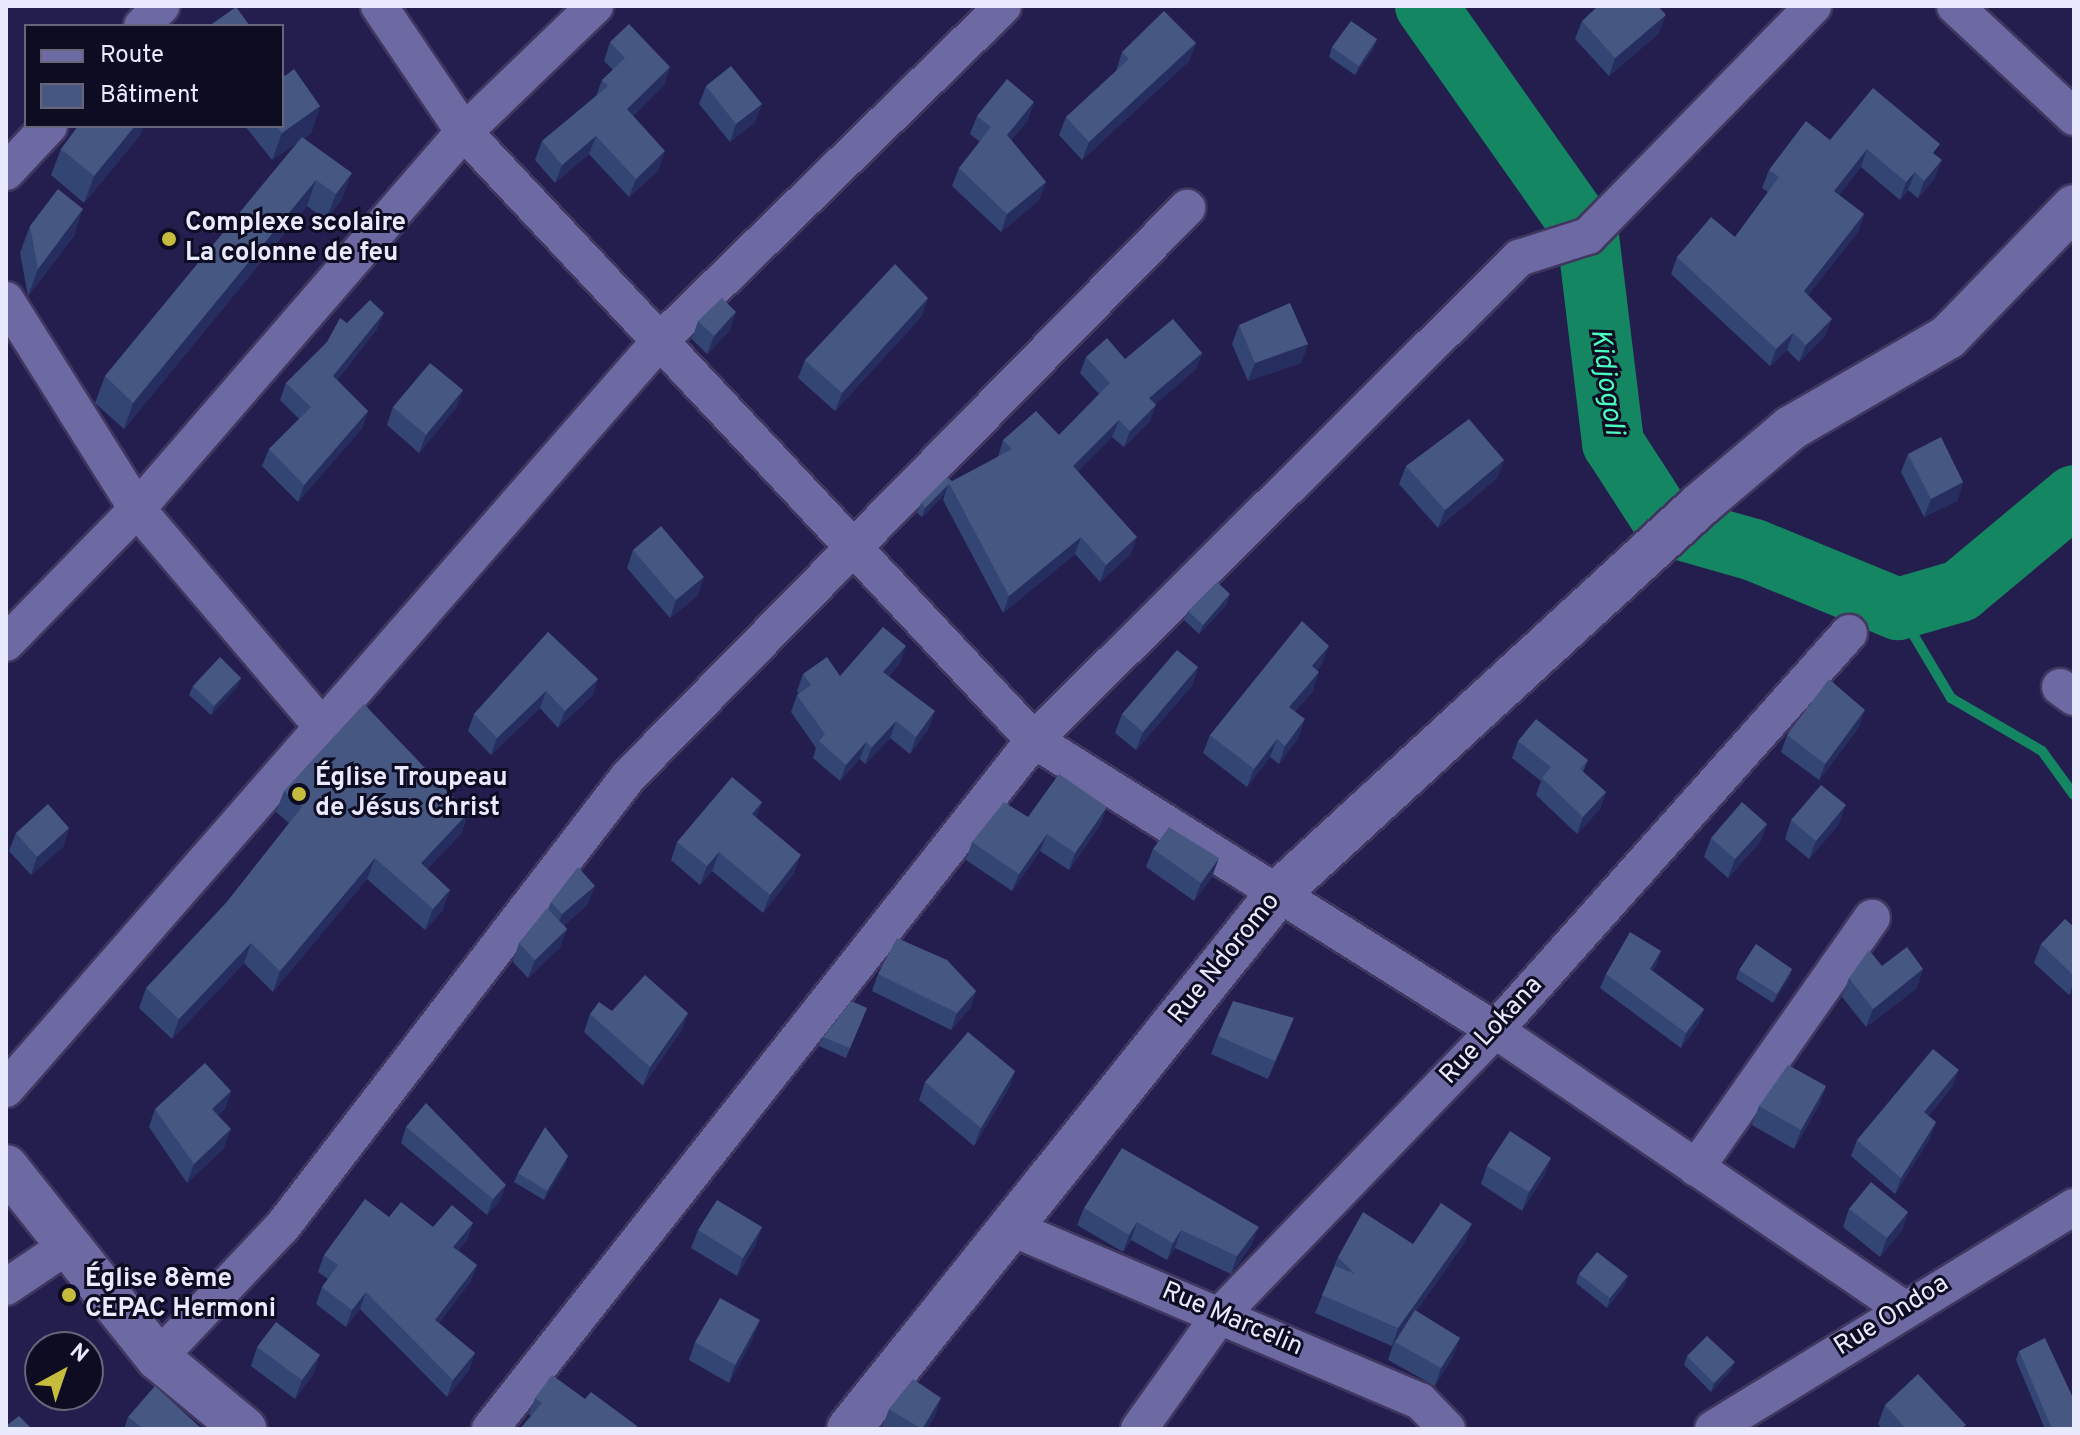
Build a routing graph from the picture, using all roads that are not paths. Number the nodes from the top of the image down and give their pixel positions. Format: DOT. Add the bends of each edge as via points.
graph roads {
  1 [pos="161,6"];
  2 [pos="379,6"];
  3 [pos="595,6"];
  4 [pos="1003,6"];
  5 [pos="1813,6"];
  6 [pos="1955,6"];
  7 [pos="144,24"];
  8 [pos="2074,117"];
  9 [pos="47,128"];
  10 [pos="464,132"];
  11 [pos="6,172"];
  12 [pos="2074,207"];
  13 [pos="1187,208"];
  14 [pos="6,300"];
  15 [pos="658,343"];
  16 [pos="137,509"];
  17 [pos="850,550"];
  18 [pos="1849,633"];
  19 [pos="6,643"];
  20 [pos="324,729"];
  21 [pos="1034,740"];
  22 [pos="1280,891"];
  23 [pos="1872,918"];
  24 [pos="1495,1030"];
  25 [pos="6,1089"];
  26 [pos="6,1167"];
  27 [pos="1696,1168"];
  28 [pos="2074,1207"];
  29 [pos="1007,1226"];
  30 [pos="67,1246"];
  31 [pos="6,1287"];
  32 [pos="1903,1308"];
  33 [pos="1220,1315"];
  34 [pos="158,1358"];
  35 [pos="244,1429"];
  36 [pos="490,1429"];
  37 [pos="849,1429"];
  38 [pos="1139,1429"];
  39 [pos="1447,1429"];
  40 [pos="1713,1429"];
  1 -- 7 [label="street"];
  2 -- 10 [label="street"];
  3 -- 10 [label="street"];
  4 -- 15 [label="street"];
  5 -- 21 [label="street" via="1588,236 1519,258"];
  6 -- 8 [label="street"];
  9 -- 11 [label="street"];
  10 -- 15 [label="street"];
  10 -- 16 [label="street"];
  12 -- 22 [label="street, Rue Ndoromo" via="1948,337 1791,428 1701,504"];
  13 -- 17 [label="street"];
  14 -- 16 [label="street"];
  15 -- 17 [label="street"];
  15 -- 20 [label="street"];
  16 -- 19 [label="street"];
  16 -- 20 [label="street"];
  17 -- 21 [label="street"];
  17 -- 34 [label="street" via="628,777 283,1226"];
  18 -- 24 [label="street, Rue Lokana"];
  20 -- 25 [label="street"];
  21 -- 22 [label="street"];
  21 -- 36 [label="street"];
  22 -- 24 [label="street"];
  22 -- 29 [label="street, Rue Ndoromo"];
  23 -- 27 [label="street"];
  24 -- 27 [label="street"];
  24 -- 33 [label="street, Rue Lokana"];
  26 -- 30 [label="street"];
  27 -- 32 [label="street"];
  28 -- 32 [label="street, Rue Ondoa"];
  29 -- 33 [label="street, Rue Marcelin"];
  29 -- 37 [label="street, Rue Ndoromo"];
  30 -- 31 [label="street"];
  30 -- 34 [label="street"];
  32 -- 40 [label="street, Rue Ondoa"];
  33 -- 38 [label="street, Rue Lokana"];
  33 -- 39 [label="street, Rue Marcelin" via="1420,1401"];
  34 -- 35 [label="street"];
}
